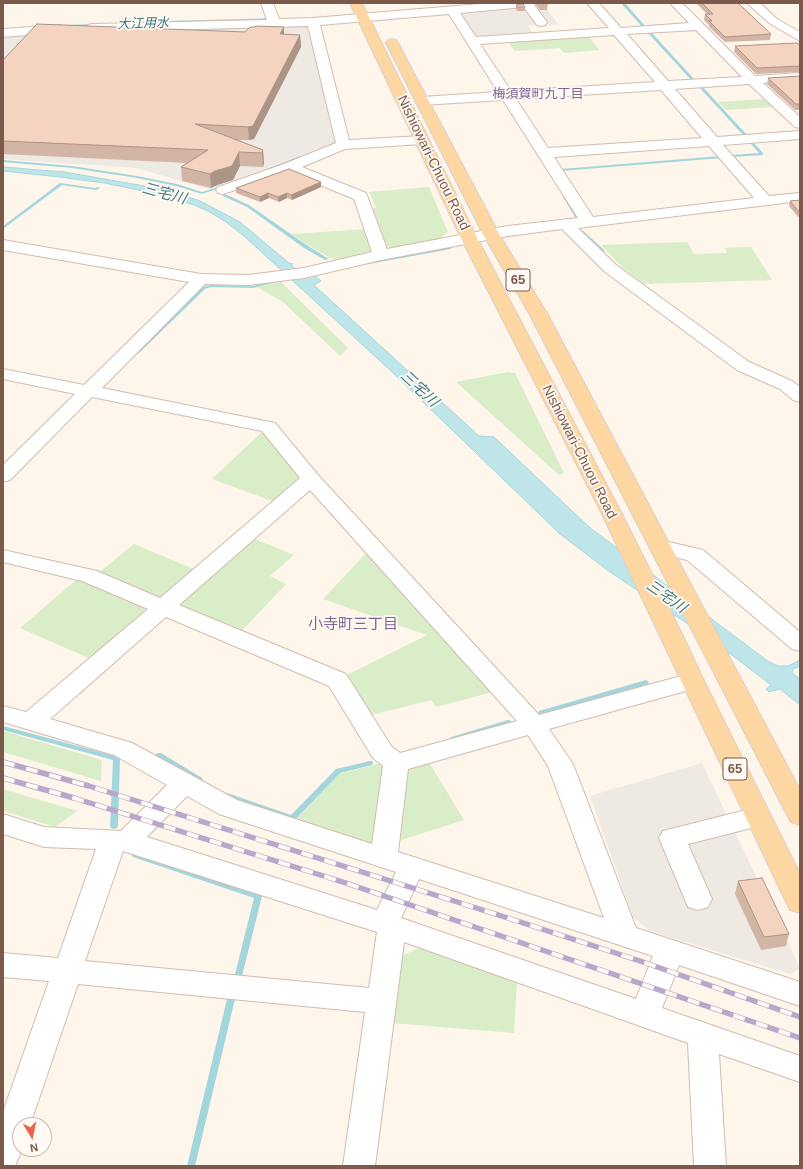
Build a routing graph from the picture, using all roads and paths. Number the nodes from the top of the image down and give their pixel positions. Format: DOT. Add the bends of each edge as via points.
graph roads {
  1 [pos="267,3"];
  2 [pos="356,3"];
  3 [pos="526,3"];
  4 [pos="530,3"];
  5 [pos="593,3"];
  6 [pos="676,3"];
  7 [pos="753,3"];
  8 [pos="488,10"];
  9 [pos="453,11"];
  10 [pos="371,12"];
  11 [pos="273,20"];
  12 [pos="313,22"];
  13 [pos="541,22"];
  14 [pos="699,26"];
  15 [pos="497,27"];
  16 [pos="21,32"];
  17 [pos="618,32"];
  18 [pos="3,33"];
  19 [pos="516,38"];
  20 [pos="472,41"];
  21 [pos="797,41"];
  22 [pos="8,46"];
  23 [pos="737,47"];
  24 [pos="721,48"];
  25 [pos="800,77"];
  26 [pos="751,79"];
  27 [pos="664,85"];
  28 [pos="507,95"];
  29 [pos="422,101"];
  30 [pos="800,124"];
  31 [pos="800,135"];
  32 [pos="422,140"];
  33 [pos="713,141"];
  34 [pos="343,145"];
  35 [pos="544,153"];
  36 [pos="289,167"];
  37 [pos="223,190"];
  38 [pos="800,197"];
  39 [pos="764,200"];
  40 [pos="576,222"];
  41 [pos="491,234"];
  42 [pos="469,238"];
  43 [pos="3,245"];
  44 [pos="382,254"];
  45 [pos="201,280"];
  46 [pos="3,374"];
  47 [pos="89,391"];
  48 [pos="800,396"];
  49 [pos="3,476"];
  50 [pos="311,478"];
  51 [pos="663,552"];
  52 [pos="3,556"];
  53 [pos="163,608"];
  54 [pos="800,644"];
  55 [pos="692,681"];
  56 [pos="3,714"];
  57 [pos="32,721"];
  58 [pos="534,725"];
  59 [pos="396,763"];
  60 [pos="184,783"];
  61 [pos="800,815"];
  62 [pos="758,817"];
  63 [pos="3,824"];
  64 [pos="120,840"];
  65 [pos="384,858"];
  66 [pos="412,867"];
  67 [pos="698,899"];
  68 [pos="800,902"];
  69 [pos="388,924"];
  70 [pos="625,935"];
  71 [pos="670,950"];
  72 [pos="3,964"];
  73 [pos="68,970"];
  74 [pos="800,994"];
  75 [pos="382,1001"];
  76 [pos="645,1015"];
  77 [pos="703,1035"];
  78 [pos="800,1069"];
  79 [pos="3,1157"];
  80 [pos="359,1166"];
  81 [pos="710,1166"];
  1 -- 11 [label="street"];
  2 -- 10 [label="main road, Nishiowari-Chuou Road / 65"];
  3 -- 4 [label="street"];
  3 -- 8 [label="street"];
  3 -- 13 [label="street"];
  5 -- 17 [label="street"];
  6 -- 14 [label="street"];
  7 -- 21 [label="street"];
  8 -- 9 [label="street"];
  9 -- 10 [label="street"];
  9 -- 20 [label="street"];
  10 -- 12 [label="street"];
  10 -- 29 [label="main road, Nishiowari-Chuou Road / 65"];
  10 -- 32 [label="main road, Nishiowari-Chuou Road / 65"];
  11 -- 12 [label="street"];
  11 -- 16 [label="street"];
  12 -- 34 [label="street"];
  14 -- 17 [label="street"];
  14 -- 24 [label="street"];
  15 -- 19 [label="street" via="502,33"];
  16 -- 18 [label="street"];
  16 -- 22 [label="street"];
  17 -- 19 [label="street"];
  17 -- 27 [label="street"];
  19 -- 20 [label="street"];
  20 -- 28 [label="street"];
  23 -- 24 [label="street"];
  24 -- 26 [label="street"];
  25 -- 26 [label="street"];
  26 -- 27 [label="street"];
  26 -- 30 [label="street"];
  27 -- 28 [label="street"];
  27 -- 33 [label="street"];
  28 -- 29 [label="street"];
  28 -- 35 [label="street"];
  29 -- 41 [label="main road, Nishiowari-Chuou Road / 65"];
  31 -- 33 [label="street"];
  32 -- 34 [label="street"];
  32 -- 42 [label="main road, Nishiowari-Chuou Road / 65"];
  33 -- 35 [label="street"];
  33 -- 39 [label="street"];
  34 -- 36 [label="street"];
  35 -- 40 [label="street" via="554,168 542,169"];
  36 -- 37 [label="street"];
  36 -- 44 [label="street" via="361,196"];
  38 -- 39 [label="street"];
  39 -- 40 [label="street"];
  40 -- 41 [label="street"];
  40 -- 48 [label="street" via="610,268 743,366 786,385"];
  41 -- 42 [label="street"];
  41 -- 51 [label="main road, Nishiowari-Chuou Road / 65" via="539,316"];
  42 -- 44 [label="street"];
  42 -- 55 [label="main road, Nishiowari-Chuou Road / 65" via="612,514"];
  43 -- 45 [label="street"];
  44 -- 45 [label="street" via="282,276 248,280"];
  45 -- 47 [label="street"];
  46 -- 47 [label="street"];
  47 -- 49 [label="street"];
  47 -- 50 [label="street" via="268,428"];
  50 -- 53 [label="street"];
  50 -- 58 [label="street"];
  51 -- 54 [label="street" via="695,555"];
  51 -- 61 [label="main road, Nishiowari-Chuou Road / 65"];
  52 -- 53 [label="street" via="89,576"];
  53 -- 57 [label="street"];
  53 -- 59 [label="street" via="338,680 382,752"];
  55 -- 58 [label="street"];
  55 -- 62 [label="main road, Nishiowari-Chuou Road / 65"];
  56 -- 57 [label="street"];
  57 -- 60 [label="street" via="123,749"];
  58 -- 59 [label="street"];
  58 -- 70 [label="street" via="560,764"];
  59 -- 65 [label="street"];
  60 -- 64 [label="street"];
  60 -- 65 [label="street" via="228,807"];
  62 -- 67 [label="street" via="672,838"];
  62 -- 68 [label="main road, Nishiowari-Chuou Road / 65"];
  63 -- 64 [label="street" via="44,837"];
  64 -- 69 [label="street"];
  64 -- 73 [label="street"];
  65 -- 66 [label="street"];
  66 -- 69 [label="street"];
  66 -- 70 [label="street"];
  69 -- 75 [label="street"];
  69 -- 76 [label="street"];
  70 -- 71 [label="street"];
  71 -- 74 [label="street"];
  71 -- 76 [label="street"];
  72 -- 73 [label="street"];
  73 -- 75 [label="street"];
  73 -- 79 [label="street"];
  75 -- 80 [label="street"];
  76 -- 77 [label="street"];
  77 -- 78 [label="street"];
  77 -- 81 [label="street"];
}
